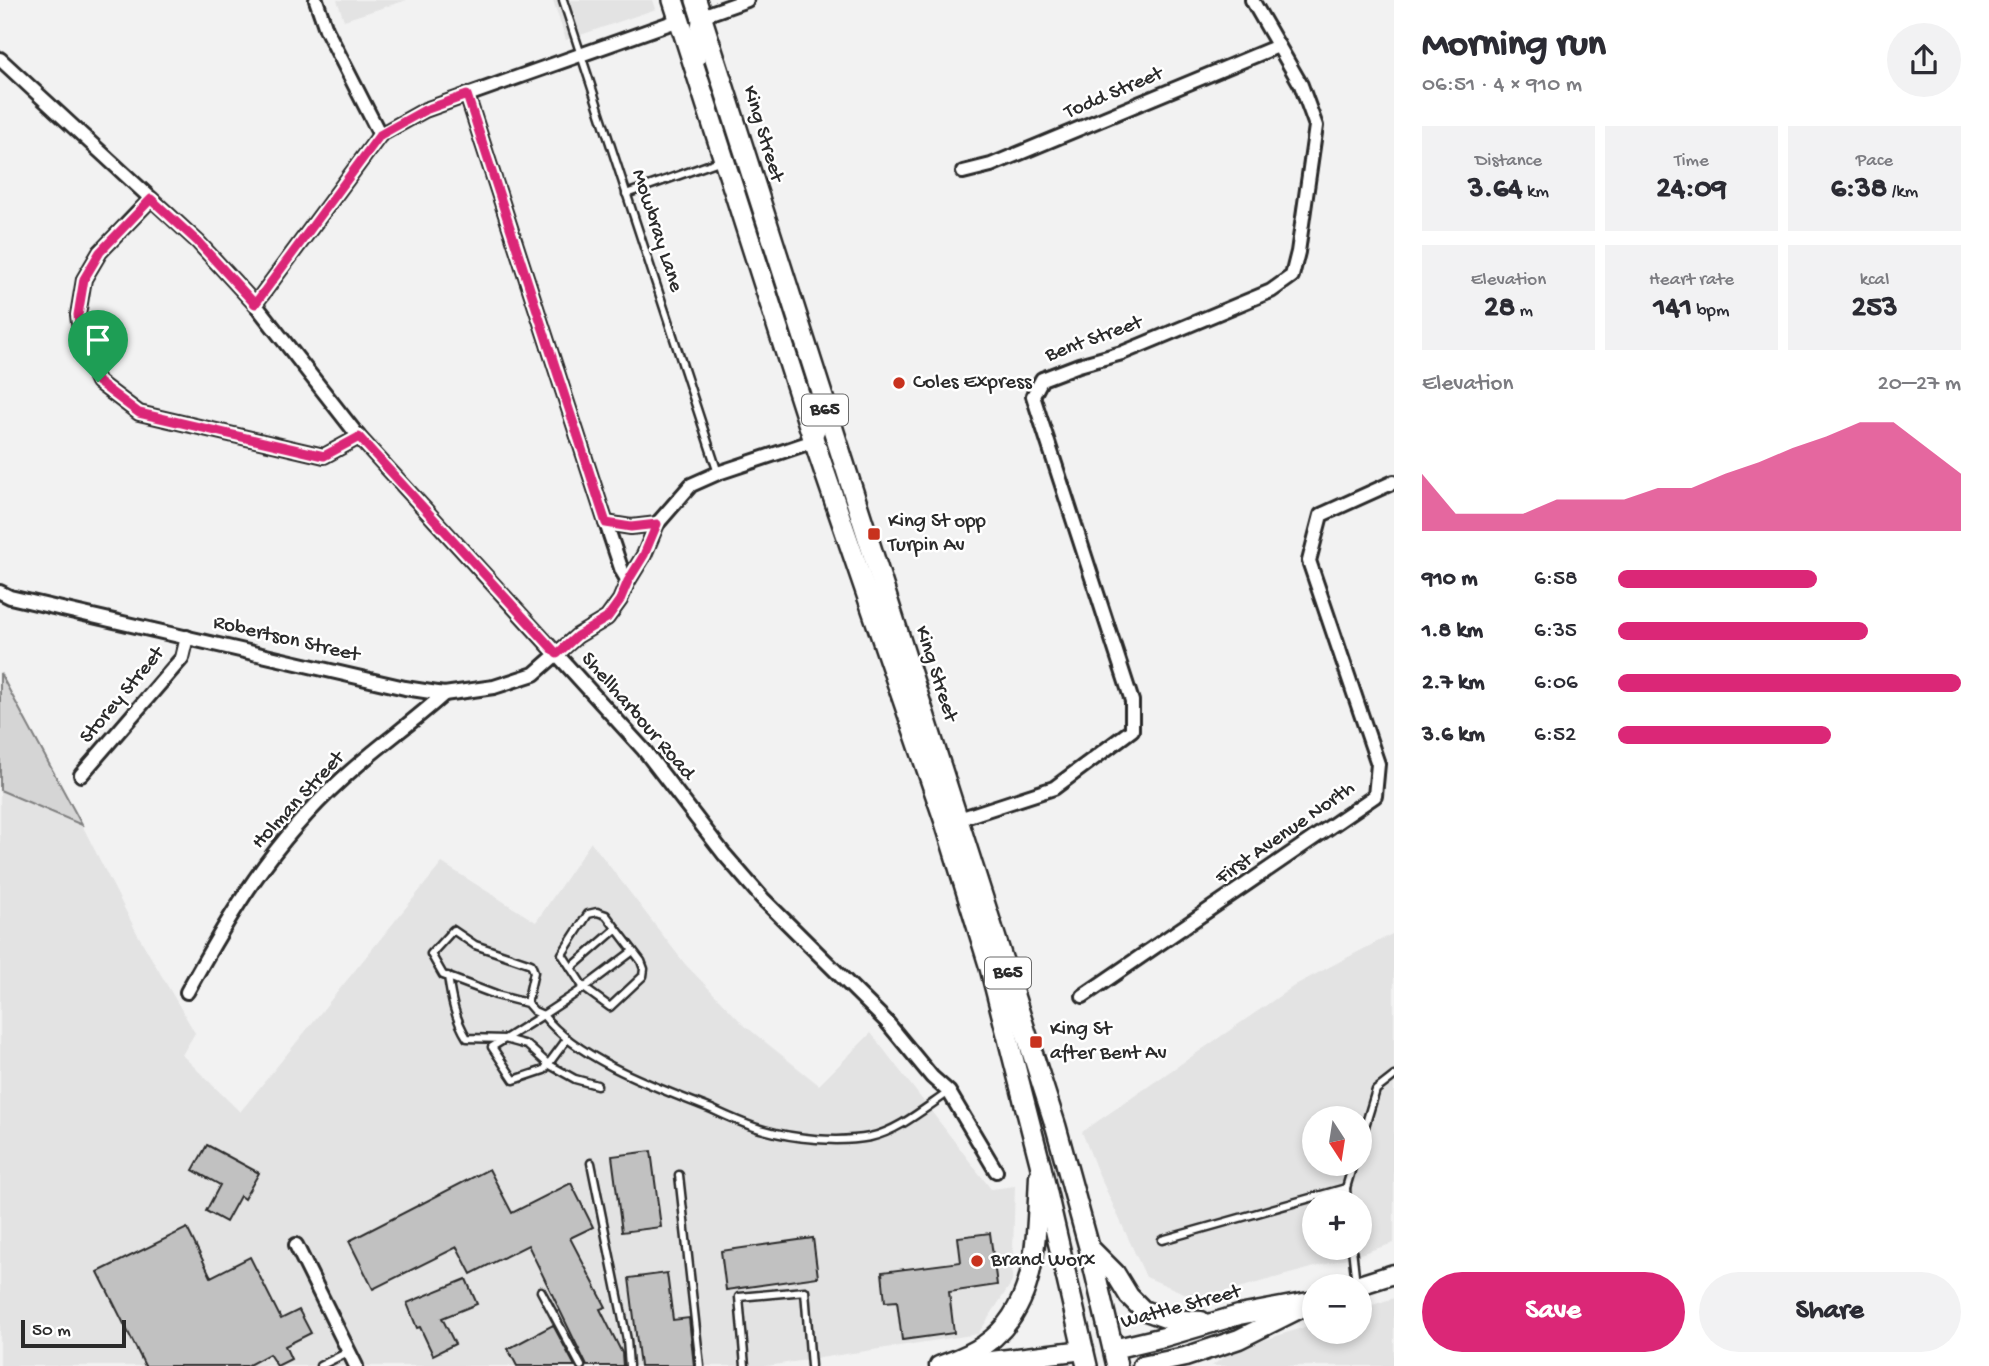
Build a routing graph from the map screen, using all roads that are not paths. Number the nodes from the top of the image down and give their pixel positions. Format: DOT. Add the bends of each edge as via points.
graph roads {
  1 [pos="316,0"];
  2 [pos="563,0"];
  3 [pos="673,0"];
  4 [pos="747,0"];
  5 [pos="1252,0"];
  6 [pos="698,8"];
  7 [pos="679,20"];
  8 [pos="1278,46"];
  9 [pos="580,54"];
  10 [pos="0,59"];
  11 [pos="695,70"];
  12 [pos="467,95"];
  13 [pos="380,135"];
  14 [pos="716,162"];
  15 [pos="963,172"];
  16 [pos="626,194"];
  17 [pos="151,199"];
  18 [pos="255,304"];
  19 [pos="821,398"];
  20 [pos="359,437"];
  21 [pos="814,441"];
  22 [pos="718,472"];
  23 [pos="1394,482"];
  24 [pos="606,523"];
  25 [pos="657,524"];
  26 [pos="628,581"];
  27 [pos="0,592"];
  28 [pos="187,637"];
  29 [pos="557,654"];
  30 [pos="444,694"];
  31 [pos="81,775"];
  32 [pos="959,819"];
  33 [pos="616,929"];
  34 [pos="633,951"];
  35 [pos="571,968"];
  36 [pos="448,976"];
  37 [pos="584,989"];
  38 [pos="187,992"];
  39 [pos="1083,996"];
  40 [pos="527,1003"];
  41 [pos="543,1015"];
  42 [pos="505,1039"];
  43 [pos="567,1040"];
  44 [pos="548,1065"];
  45 [pos="1394,1076"];
  46 [pos="597,1085"];
  47 [pos="949,1093"];
  48 [pos="1371,1106"];
  49 [pos="591,1163"];
  50 [pos="1040,1163"];
  51 [pos="996,1171"];
  52 [pos="679,1175"];
  53 [pos="1350,1176"];
  54 [pos="1346,1188"];
  55 [pos="1162,1240"];
  56 [pos="296,1245"];
  57 [pos="1089,1247"];
  58 [pos="1394,1275"];
  59 [pos="1372,1281"];
  60 [pos="541,1291"];
  61 [pos="1219,1321"];
  62 [pos="1239,1339"];
  63 [pos="348,1352"];
  64 [pos="1115,1357"];
  65 [pos="1085,1358"];
  66 [pos="320,1366"];
  67 [pos="356,1366"];
  68 [pos="581,1366"];
  69 [pos="629,1366"];
  70 [pos="700,1366"];
  71 [pos="745,1366"];
  72 [pos="811,1366"];
  73 [pos="939,1366"];
  74 [pos="953,1366"];
  75 [pos="1142,1366"];
  76 [pos="1198,1366"];
  1 -- 13 [label="street"];
  2 -- 9 [label="lane, Mowbray Lane"];
  3 -- 7 [label="main road, King Street / B65"];
  4 -- 6 [label="street"];
  5 -- 8 [label="street, Bent Street"];
  6 -- 11 [label="street" via="699,62"];
  6 -- 19 [label="main road, King Street / B65"];
  7 -- 9 [label="street"];
  7 -- 11 [label="main road, King Street / B65"];
  8 -- 15 [label="street, Todd Street" via="991,166"];
  8 -- 32 [label="street, Bent Street" via="1301,85 1316,126 1292,276 1271,291 1122,353 1042,379 1033,396 1132,701 1132,730 1054,788"];
  9 -- 12 [label="street"];
  9 -- 16 [label="lane, Mowbray Lane"];
  10 -- 17 [label="street, Shellharbour Road"];
  11 -- 14 [label="main road, King Street / B65"];
  12 -- 13 [label="street" via="425,110"];
  12 -- 24 [label="street"];
  13 -- 18 [label="street"];
  14 -- 16 [label="lane"];
  14 -- 21 [label="main road, King Street / B65"];
  16 -- 22 [label="lane, Mowbray Lane"];
  17 -- 18 [label="street, Shellharbour Road"];
  17 -- 20 [label="street" via="100,252 84,279 78,315 82,348 98,382 139,413 324,456"];
  18 -- 20 [label="street, Shellharbour Road"];
  19 -- 21 [label="street" via="821,424"];
  19 -- 32 [label="main road, King Street / B65"];
  20 -- 29 [label="street, Shellharbour Road"];
  21 -- 22 [label="street, Robertson Street"];
  21 -- 50 [label="main road, King Street / B65" via="944,819 990,968"];
  22 -- 25 [label="street, Robertson Street" via="691,485"];
  23 -- 39 [label="street, First Avenue North" via="1321,515 1309,561 1378,764 1375,796"];
  24 -- 25 [label="street" via="631,527"];
  24 -- 26 [label="street"];
  25 -- 26 [label="street, Robertson Street"];
  26 -- 29 [label="street, Robertson Street" via="607,618"];
  27 -- 28 [label="street, Robertson Street"];
  28 -- 30 [label="street, Robertson Street"];
  28 -- 31 [label="street, Storey Street" via="183,658"];
  29 -- 30 [label="street, Robertson Street" via="534,674 494,687"];
  29 -- 47 [label="street, Shellharbour Road" via="644,750 764,899 886,1021"];
  30 -- 38 [label="street, Holman Street" via="340,781 282,841 229,916"];
  32 -- 57 [label="main road, King Street / B65"];
  33 -- 34 [label="lane"];
  33 -- 35 [label="lane"];
  33 -- 35 [label="lane" via="606,915 588,914 562,954"];
  34 -- 37 [label="lane"];
  34 -- 37 [label="lane" via="641,961 643,976 610,1007"];
  35 -- 37 [label="lane"];
  36 -- 40 [label="lane"];
  36 -- 40 [label="lane" via="431,954 453,930 475,945 531,964 534,972"];
  36 -- 42 [label="lane" via="455,1012 467,1038"];
  37 -- 41 [label="lane"];
  40 -- 41 [label="lane"];
  41 -- 42 [label="lane"];
  41 -- 43 [label="lane"];
  42 -- 44 [label="lane" via="527,1045"];
  42 -- 44 [label="lane" via="492,1047 514,1080"];
  43 -- 44 [label="lane"];
  43 -- 47 [label="lane" via="640,1080 763,1130 791,1135 871,1137"];
  44 -- 46 [label="lane"];
  45 -- 48 [label="lane" via="1376,1090"];
  47 -- 51 [label="street, Shellharbour Road"];
  49 -- 69 [label="lane"];
  50 -- 65 [label="main road, King Street / B65"];
  50 -- 73 [label="main road" via="1035,1253 1015,1310 1004,1328 985,1344"];
  52 -- 70 [label="lane"];
  53 -- 54 [label="lane"];
  54 -- 55 [label="lane"];
  56 -- 63 [label="street"];
  57 -- 61 [label="main road" via="1115,1273 1135,1303 1150,1314"];
  57 -- 64 [label="main road, King Street / B65"];
  58 -- 59 [label="main road"];
  60 -- 68 [label="lane"];
  61 -- 62 [label="main road, Wattle Street" via="1314,1301"];
  61 -- 64 [label="main road, Wattle Street"];
  62 -- 75 [label="main road, Wattle Street"];
  62 -- 76 [label="main road"];
  63 -- 66 [label="lane"];
  63 -- 67 [label="street"];
  64 -- 65 [label="main road, Wattle Street"];
  65 -- 74 [label="main road, Wattle Street" via="1059,1352"];
  71 -- 72 [label="lane" via="739,1297 805,1291"];
}
